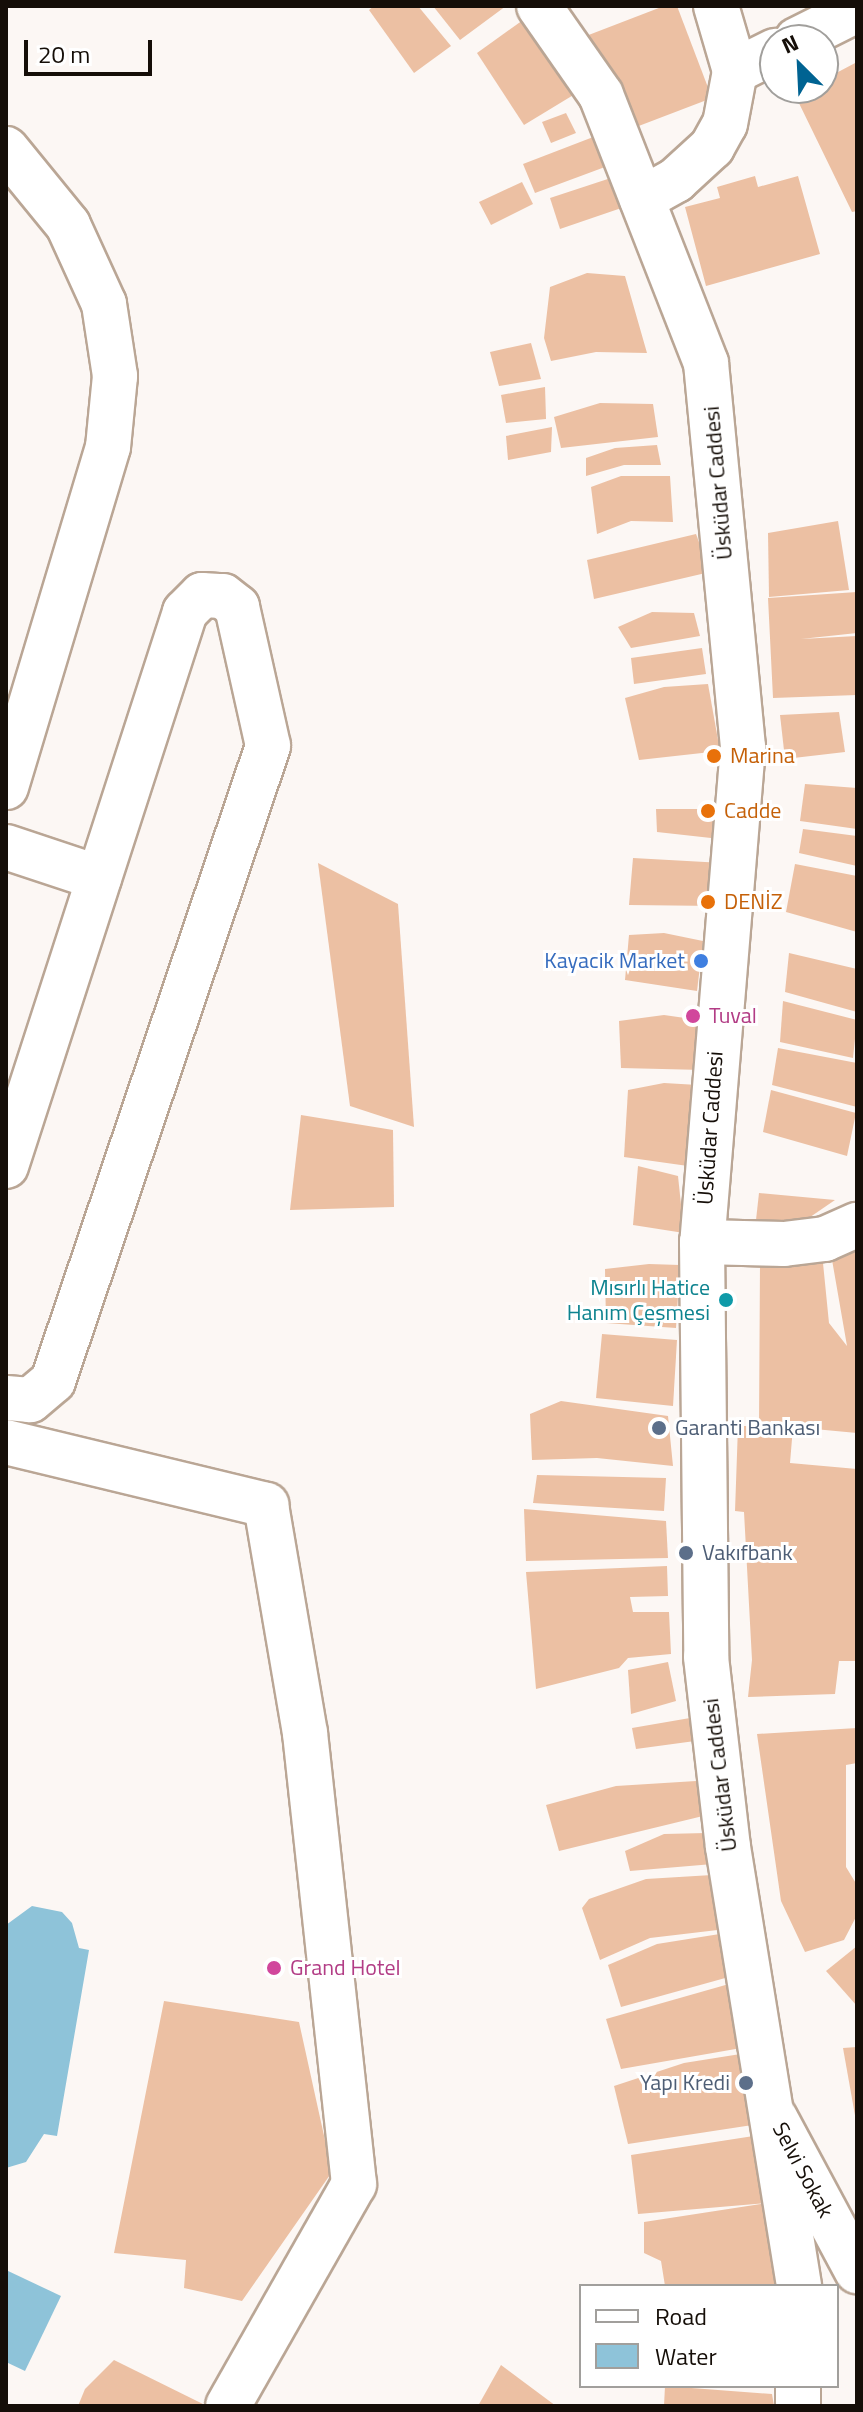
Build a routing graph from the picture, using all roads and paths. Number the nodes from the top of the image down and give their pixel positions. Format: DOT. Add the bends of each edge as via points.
graph roads {
  1 [pos="539,6"];
  2 [pos="716,6"];
  3 [pos="857,10"];
  4 [pos="829,24"];
  5 [pos="759,59"];
  6 [pos="735,71"];
  7 [pos="6,149"];
  8 [pos="642,199"];
  9 [pos="6,787"];
  10 [pos="6,847"];
  11 [pos="99,878"];
  12 [pos="6,1166"];
  13 [pos="857,1225"];
  14 [pos="702,1242"];
  15 [pos="6,1398"];
  16 [pos="6,1442"];
  17 [pos="772,2112"];
  18 [pos="857,2271"];
  19 [pos="799,2284"];
  20 [pos="228,2406"];
  1 -- 8 [label="street, Üsküdar Caddesi" via="601,95"];
  2 -- 6 [label="street"];
  3 -- 4 [label="street"];
  5 -- 6 [label="street"];
  6 -- 8 [label="street" via="725,124 712,147 676,180"];
  7 -- 9 [label="street" via="68,225 104,304 115,376 108,447"];
  8 -- 14 [label="street, Üsküdar Caddesi" via="706,363 743,747"];
  10 -- 11 [label="street"];
  11 -- 12 [label="street"];
  11 -- 15 [label="street" via="185,612 202,595 223,596 237,607 268,746 53,1381 30,1400"];
  13 -- 14 [label="street" via="825,1239 784,1244"];
  14 -- 17 [label="street, Üsküdar Caddesi" via="706,1657 728,1847"];
  16 -- 20 [label="street" via="266,1505 305,1733 354,2184"];
  17 -- 18 [label="street, Selvi Sokak"];
  17 -- 19 [label="street, Üsküdar Caddesi"];
}
